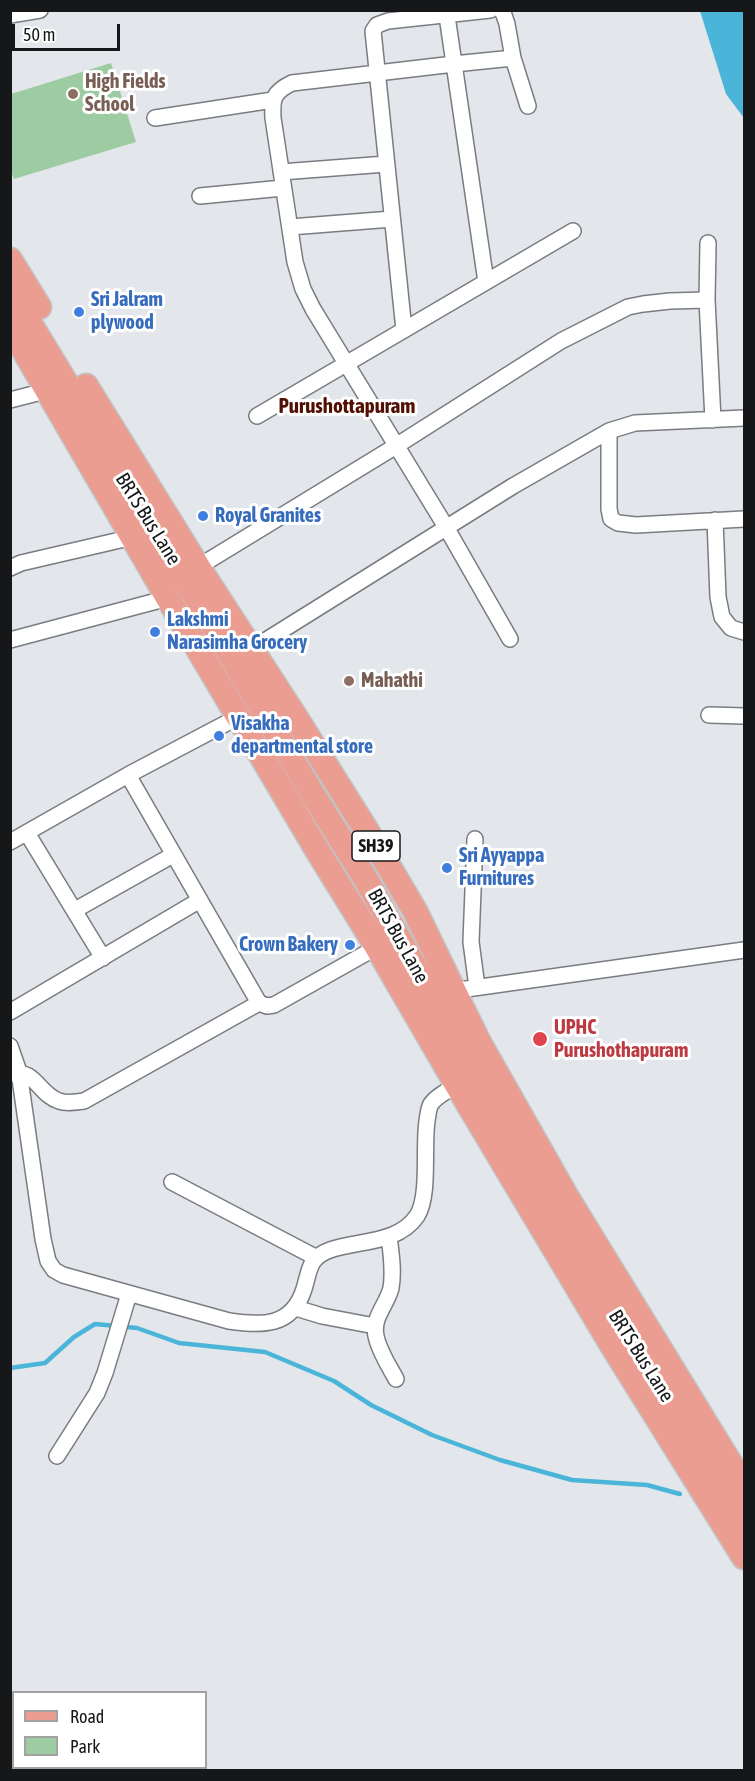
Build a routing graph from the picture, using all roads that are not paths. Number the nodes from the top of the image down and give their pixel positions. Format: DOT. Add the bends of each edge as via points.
graph roads {
  1 [pos="40,10"];
  2 [pos="490,10"];
  3 [pos="500,10"];
  4 [pos="10,15"];
  5 [pos="447,16"];
  6 [pos="513,58"];
  7 [pos="454,64"];
  8 [pos="376,72"];
  9 [pos="273,100"];
  10 [pos="528,106"];
  11 [pos="155,118"];
  12 [pos="386,164"];
  13 [pos="282,180"];
  14 [pos="200,195"];
  15 [pos="392,219"];
  16 [pos="290,227"];
  17 [pos="573,231"];
  18 [pos="708,243"];
  19 [pos="10,260"];
  20 [pos="486,282"];
  21 [pos="10,291"];
  22 [pos="707,300"];
  23 [pos="10,326"];
  24 [pos="404,330"];
  25 [pos="346,363"];
  26 [pos="49,390"];
  27 [pos="10,400"];
  28 [pos="257,416"];
  29 [pos="744,418"];
  30 [pos="712,420"];
  31 [pos="609,431"];
  32 [pos="396,446"];
  33 [pos="744,519"];
  34 [pos="715,520"];
  35 [pos="446,527"];
  36 [pos="132,537"];
  37 [pos="198,567"];
  38 [pos="10,568"];
  39 [pos="168,598"];
  40 [pos="744,632"];
  41 [pos="510,639"];
  42 [pos="10,640"];
  43 [pos="242,655"];
  44 [pos="213,673"];
  45 [pos="709,715"];
  46 [pos="744,716"];
  47 [pos="238,717"];
  48 [pos="128,775"];
  49 [pos="27,832"];
  50 [pos="475,839"];
  51 [pos="10,842"];
  52 [pos="172,855"];
  53 [pos="200,900"];
  54 [pos="75,910"];
  55 [pos="377,947"];
  56 [pos="744,950"];
  57 [pos="103,958"];
  58 [pos="477,987"];
  59 [pos="452,991"];
  60 [pos="259,1003"];
  61 [pos="10,1012"];
  62 [pos="10,1046"];
  63 [pos="15,1073"];
  64 [pos="457,1085"];
  65 [pos="172,1182"];
  66 [pos="389,1236"];
  67 [pos="315,1257"];
  68 [pos="129,1294"];
  69 [pos="296,1308"];
  70 [pos="375,1326"];
  71 [pos="396,1379"];
  72 [pos="57,1456"];
  73 [pos="744,1486"];
  74 [pos="744,1520"];
  75 [pos="744,1557"];
  1 -- 4 [label="street"];
  2 -- 5 [label="street"];
  3 -- 6 [label="street" via="507,24"];
  5 -- 7 [label="street"];
  5 -- 8 [label="street" via="377,25 373,31"];
  6 -- 7 [label="street"];
  6 -- 10 [label="street"];
  7 -- 8 [label="street"];
  7 -- 20 [label="street"];
  8 -- 9 [label="street" via="292,83"];
  8 -- 12 [label="street"];
  9 -- 11 [label="street"];
  9 -- 13 [label="street"];
  12 -- 13 [label="street"];
  12 -- 15 [label="street"];
  13 -- 14 [label="street"];
  13 -- 16 [label="street"];
  15 -- 16 [label="street"];
  15 -- 24 [label="street"];
  16 -- 25 [label="street" via="303,289"];
  17 -- 20 [label="street"];
  18 -- 22 [label="street"];
  19 -- 37 [label="main road, SH39"];
  20 -- 24 [label="street"];
  21 -- 43 [label="main road, BRTS Bus Lane" via="202,606"];
  22 -- 30 [label="street"];
  22 -- 32 [label="street" via="628,308 561,341"];
  23 -- 26 [label="main road, SH39"];
  24 -- 25 [label="street"];
  25 -- 28 [label="street"];
  25 -- 32 [label="street"];
  26 -- 27 [label="street"];
  26 -- 36 [label="main road, SH39"];
  29 -- 30 [label="street"];
  30 -- 31 [label="street" via="635,423"];
  31 -- 34 [label="street" via="611,519 636,525"];
  31 -- 35 [label="street"];
  32 -- 35 [label="street"];
  32 -- 37 [label="street"];
  33 -- 34 [label="street"];
  34 -- 40 [label="street" via="722,617 730,628"];
  35 -- 41 [label="street"];
  35 -- 43 [label="street"];
  36 -- 38 [label="street"];
  36 -- 39 [label="main road, SH39"];
  37 -- 43 [label="main road, SH39"];
  39 -- 42 [label="street"];
  39 -- 44 [label="main road, SH39"];
  43 -- 44 [label="street"];
  43 -- 59 [label="main road, SH39" via="296,718 385,860 415,911"];
  43 -- 74 [label="main road, BRTS Bus Lane" via="313,795 385,911 598,1288"];
  44 -- 47 [label="main road, SH39"];
  45 -- 46 [label="street"];
  47 -- 48 [label="street"];
  47 -- 55 [label="main road, SH39"];
  48 -- 49 [label="street"];
  48 -- 52 [label="street"];
  49 -- 51 [label="street"];
  49 -- 54 [label="street"];
  50 -- 58 [label="street" via="471,942"];
  52 -- 53 [label="street"];
  52 -- 54 [label="street"];
  53 -- 57 [label="street"];
  53 -- 60 [label="street"];
  54 -- 57 [label="street"];
  55 -- 60 [label="street" via="274,1005"];
  55 -- 64 [label="main road, SH39"];
  56 -- 58 [label="street"];
  57 -- 61 [label="street"];
  58 -- 59 [label="street"];
  59 -- 73 [label="main road, SH39" via="566,1196"];
  60 -- 63 [label="street" via="84,1101 53,1099 34,1080"];
  62 -- 63 [label="street"];
  63 -- 68 [label="street" via="48,1261 63,1275"];
  64 -- 66 [label="street" via="432,1103 428,1111 423,1203 407,1227"];
  64 -- 75 [label="main road, SH39"];
  65 -- 67 [label="street"];
  66 -- 67 [label="street"];
  66 -- 70 [label="street" via="393,1274"];
  67 -- 69 [label="street"];
  68 -- 69 [label="street" via="253,1324 266,1324"];
  68 -- 72 [label="street" via="97,1392"];
  69 -- 70 [label="street"];
  70 -- 71 [label="street" via="376,1337"];
}
